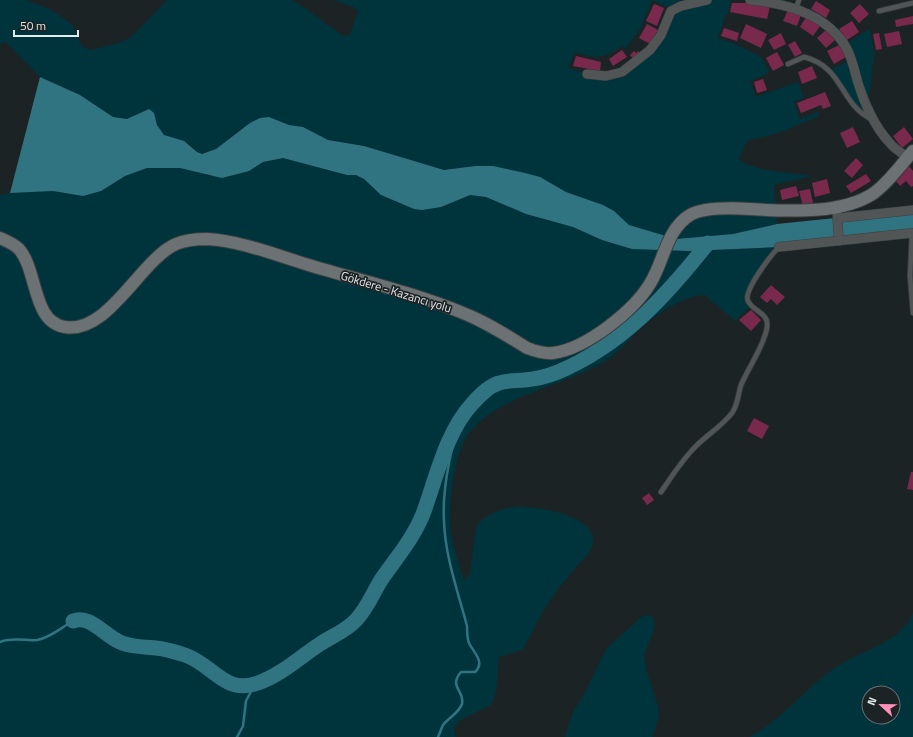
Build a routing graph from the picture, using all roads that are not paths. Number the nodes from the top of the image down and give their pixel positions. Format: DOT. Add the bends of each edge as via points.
graph roads {
  1 [pos="707,0"];
  2 [pos="750,0"];
  3 [pos="913,3"];
  4 [pos="797,4"];
  5 [pos="879,11"];
  6 [pos="788,64"];
  7 [pos="587,74"];
  8 [pos="876,122"];
  9 [pos="911,156"];
  10 [pos="913,210"];
  11 [pos="838,215"];
  12 [pos="912,233"];
  13 [pos="0,238"];
  14 [pos="839,238"];
  15 [pos="779,247"];
  16 [pos="913,313"];
  17 [pos="661,492"];
  1 -- 7 [label="street" via="671,11 661,35 653,46 643,57 622,72 606,76"];
  2 -- 4 [label="street"];
  3 -- 5 [label="lane"];
  4 -- 8 [label="street" via="828,26 842,42 851,60 862,95"];
  6 -- 8 [label="lane" via="804,57 823,65 835,76 854,108"];
  8 -- 9 [label="street" via="888,142"];
  9 -- 11 [label="street, Gökdere - Kazancı yolu" via="872,194 853,202"];
  10 -- 11 [label="street"];
  11 -- 13 [label="street, Gökdere - Kazancı yolu" via="805,210 722,209 691,215 675,229 651,283 632,307 597,334 554,353 527,348 480,320 441,305 249,248 208,239 186,241 165,250 127,292 101,315 81,326 65,327 52,322 43,310 31,269 22,253"];
  11 -- 14 [label="street"];
  12 -- 14 [label="street"];
  12 -- 16 [label="lane" via="910,276"];
  14 -- 15 [label="street"];
  15 -- 17 [label="lane" via="748,293 748,301 764,315 767,331 741,385 734,408 728,417 685,458"];
}
